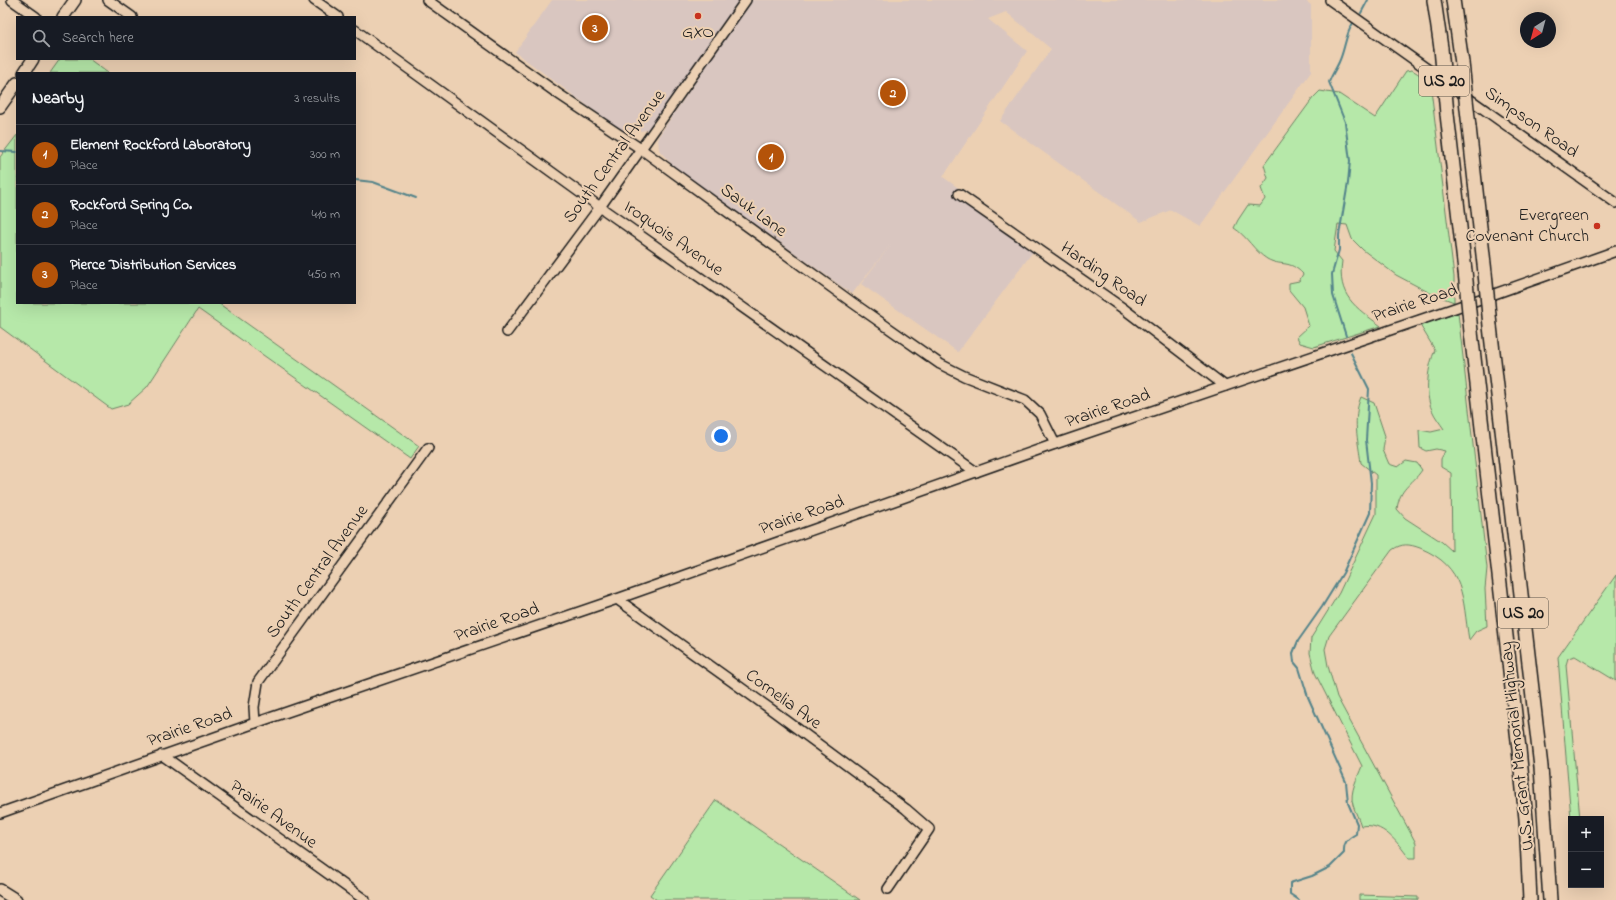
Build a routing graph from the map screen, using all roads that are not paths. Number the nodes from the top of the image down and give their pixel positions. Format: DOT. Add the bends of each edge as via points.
graph roads {
  1 [pos="12,0"];
  2 [pos="75,0"];
  3 [pos="108,0"];
  4 [pos="314,0"];
  5 [pos="427,0"];
  6 [pos="746,0"];
  7 [pos="1330,0"];
  8 [pos="1434,0"];
  9 [pos="1453,0"];
  10 [pos="35,16"];
  11 [pos="63,16"];
  12 [pos="131,16"];
  13 [pos="337,16"];
  14 [pos="356,31"];
  15 [pos="32,60"];
  16 [pos="25,72"];
  17 [pos="16,84"];
  18 [pos="0,107"];
  19 [pos="641,149"];
  20 [pos="959,194"];
  21 [pos="1616,203"];
  22 [pos="600,207"];
  23 [pos="1616,251"];
  24 [pos="508,332"];
  25 [pos="1225,386"];
  26 [pos="1055,444"];
  27 [pos="428,448"];
  28 [pos="976,472"];
  29 [pos="617,599"];
  30 [pos="255,722"];
  31 [pos="162,755"];
  32 [pos="0,813"];
  33 [pos="888,889"];
  34 [pos="0,890"];
  35 [pos="16,900"];
  36 [pos="365,900"];
  37 [pos="1530,900"];
  38 [pos="1550,900"];
  1 -- 10 [label="street"];
  2 -- 11 [label="main road"];
  3 -- 12 [label="street"];
  4 -- 13 [label="street"];
  5 -- 19 [label="street, Sauk Lane" via="556,93"];
  6 -- 19 [label="street, South Central Avenue"];
  7 -- 21 [label="street, Simpson Road"];
  8 -- 37 [label="highway, U.S. Grant Memorial Highway / US 20, bridge" via="1519,749"];
  9 -- 38 [label="highway, U.S. Grant Memorial Highway / US 20, bridge" via="1541,768"];
  14 -- 22 [label="street, Iroquois Avenue"];
  15 -- 16 [label="main road"];
  17 -- 18 [label="main road"];
  19 -- 22 [label="street, South Central Avenue"];
  19 -- 26 [label="street, Sauk Lane" via="940,364 1026,400 1040,414"];
  20 -- 25 [label="street, Harding Road" via="1124,309"];
  22 -- 24 [label="street, South Central Avenue"];
  22 -- 28 [label="street, Iroquois Avenue"];
  23 -- 25 [label="street, Prairie Road"];
  25 -- 26 [label="street, Prairie Road"];
  26 -- 28 [label="street, Prairie Road"];
  27 -- 30 [label="street, South Central Avenue" via="258,682 254,707"];
  28 -- 29 [label="street, Prairie Road"];
  29 -- 30 [label="street, Prairie Road"];
  29 -- 33 [label="street, Cornelia Ave" via="778,715 929,829"];
  30 -- 31 [label="street, Prairie Road"];
  31 -- 32 [label="street, Prairie Road"];
  31 -- 36 [label="street, Prairie Avenue"];
  34 -- 35 [label="main road"];
}
